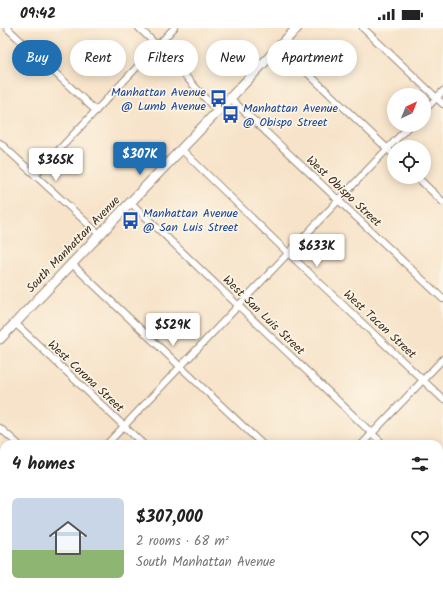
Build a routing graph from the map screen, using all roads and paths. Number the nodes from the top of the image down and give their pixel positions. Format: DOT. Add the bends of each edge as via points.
graph roads {
  1 [pos="7,28"];
  2 [pos="139,28"];
  3 [pos="174,28"];
  4 [pos="297,28"];
  5 [pos="363,28"];
  6 [pos="152,40"];
  7 [pos="163,40"];
  8 [pos="285,40"];
  9 [pos="267,59"];
  10 [pos="134,71"];
  11 [pos="185,76"];
  12 [pos="311,76"];
  13 [pos="443,91"];
  14 [pos="230,98"];
  15 [pos="436,98"];
  16 [pos="431,103"];
  17 [pos="443,104"];
  18 [pos="96,111"];
  19 [pos="217,111"];
  20 [pos="404,132"];
  21 [pos="396,140"];
  22 [pos="0,143"];
  23 [pos="387,148"];
  24 [pos="181,149"];
  25 [pos="387,150"];
  26 [pos="34,175"];
  27 [pos="424,184"];
  28 [pos="338,201"];
  29 [pos="130,202"];
  30 [pos="443,202"];
  31 [pos="99,234"];
  32 [pos="288,253"];
  33 [pos="72,264"];
  34 [pos="443,300"];
  35 [pos="238,305"];
  36 [pos="15,323"];
  37 [pos="0,339"];
  38 [pos="443,359"];
  39 [pos="181,367"];
  40 [pos="423,380"];
  41 [pos="443,399"];
  42 [pos="124,426"];
  43 [pos="0,428"];
  44 [pos="372,433"];
  45 [pos="14,440"];
  46 [pos="111,440"];
  47 [pos="139,440"];
  48 [pos="258,440"];
  49 [pos="366,440"];
  50 [pos="380,440"];
  1 -- 18 [label="street"];
  2 -- 6 [label="street"];
  3 -- 7 [label="street"];
  4 -- 8 [label="main road, South Manhattan Avenue"];
  5 -- 15 [label="street"];
  9 -- 14 [label="main road, South Manhattan Avenue"];
  10 -- 18 [label="street"];
  11 -- 19 [label="street"];
  12 -- 23 [label="street"];
  13 -- 15 [label="street"];
  14 -- 19 [label="main road, South Manhattan Avenue"];
  14 -- 28 [label="street, West Obispo Street"];
  15 -- 16 [label="street"];
  15 -- 17 [label="street"];
  18 -- 26 [label="street"];
  19 -- 24 [label="main road, South Manhattan Avenue"];
  20 -- 21 [label="street"];
  22 -- 26 [label="street"];
  24 -- 29 [label="main road, South Manhattan Avenue"];
  24 -- 32 [label="street, West Tacon Street"];
  25 -- 28 [label="street"];
  26 -- 31 [label="street"];
  27 -- 30 [label="street"];
  28 -- 32 [label="street"];
  28 -- 34 [label="street, West Obispo Street"];
  29 -- 31 [label="main road, South Manhattan Avenue"];
  29 -- 35 [label="street, West San Luis Street"];
  31 -- 33 [label="main road, South Manhattan Avenue"];
  32 -- 35 [label="street"];
  32 -- 40 [label="street, West Tacon Street"];
  33 -- 36 [label="main road, South Manhattan Avenue"];
  33 -- 39 [label="street"];
  35 -- 39 [label="street"];
  35 -- 44 [label="street, West San Luis Street"];
  36 -- 37 [label="main road, South Manhattan Avenue"];
  36 -- 42 [label="street, West Corona Street"];
  38 -- 40 [label="street"];
  39 -- 42 [label="street"];
  39 -- 48 [label="street"];
  40 -- 41 [label="street, West Tacon Street"];
  40 -- 44 [label="street"];
  42 -- 46 [label="street"];
  42 -- 47 [label="street, West Corona Street"];
  43 -- 45 [label="street"];
  44 -- 49 [label="street"];
  44 -- 50 [label="street, West San Luis Street"];
}
